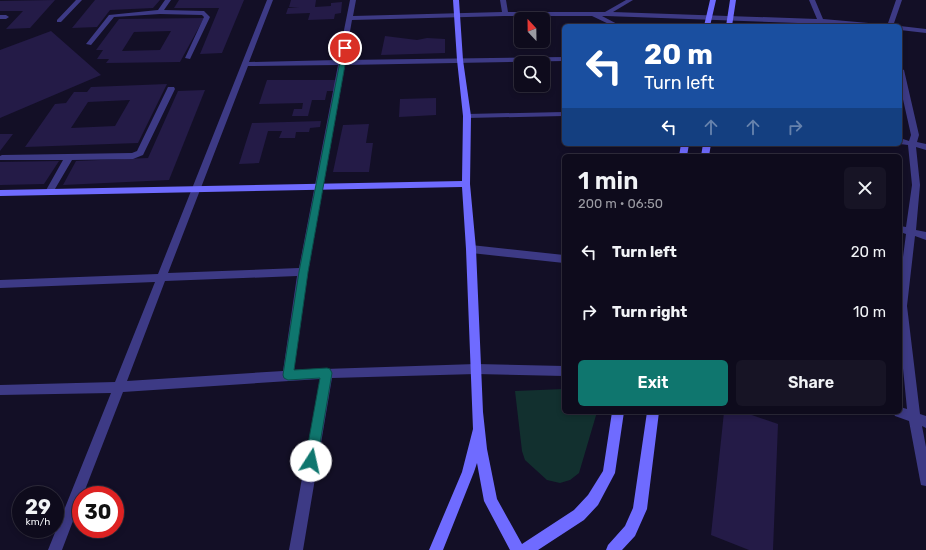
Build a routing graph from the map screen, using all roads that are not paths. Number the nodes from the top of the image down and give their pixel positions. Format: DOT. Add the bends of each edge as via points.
graph roads {
  1 [pos="79,0"];
  2 [pos="168,0"];
  3 [pos="270,0"];
  4 [pos="353,0"];
  5 [pos="456,0"];
  6 [pos="503,0"];
  7 [pos="630,0"];
  8 [pos="713,0"];
  9 [pos="733,0"];
  10 [pos="812,0"];
  11 [pos="899,0"];
  12 [pos="160,12"];
  13 [pos="505,14"];
  14 [pos="594,14"];
  15 [pos="606,14"];
  16 [pos="457,15"];
  17 [pos="351,18"];
  18 [pos="708,18"];
  19 [pos="731,18"];
  20 [pos="59,21"];
  21 [pos="821,21"];
  22 [pos="614,24"];
  23 [pos="707,24"];
  24 [pos="730,24"];
  25 [pos="856,24"];
  26 [pos="891,24"];
  27 [pos="902,28"];
  28 [pos="926,31"];
  29 [pos="89,44"];
  30 [pos="188,58"];
  31 [pos="562,59"];
  32 [pos="460,60"];
  33 [pos="342,62"];
  34 [pos="245,64"];
  35 [pos="902,79"];
  36 [pos="172,89"];
  37 [pos="562,114"];
  38 [pos="467,116"];
  39 [pos="902,142"];
  40 [pos="912,144"];
  41 [pos="926,147"];
  42 [pos="69,157"];
  43 [pos="2,158"];
  44 [pos="466,184"];
  45 [pos="319,187"];
  46 [pos="197,189"];
  47 [pos="49,192"];
  48 [pos="0,193"];
  49 [pos="902,230"];
  50 [pos="912,232"];
  51 [pos="926,236"];
  52 [pos="471,249"];
  53 [pos="562,260"];
  54 [pos="303,272"];
  55 [pos="162,277"];
  56 [pos="0,284"];
  57 [pos="902,299"];
  58 [pos="902,315"];
  59 [pos="476,369"];
  60 [pos="562,371"];
  61 [pos="327,373"];
  62 [pos="288,375"];
  63 [pos="120,387"];
  64 [pos="0,390"];
  65 [pos="902,413"];
  66 [pos="618,414"];
  67 [pos="654,414"];
  68 [pos="914,418"];
  69 [pos="926,422"];
  70 [pos="479,423"];
  71 [pos="926,480"];
  72 [pos="56,550"];
  73 [pos="296,550"];
  74 [pos="436,550"];
  75 [pos="518,550"];
  76 [pos="525,550"];
  77 [pos="613,550"];
  1 -- 20 [label="street"];
  2 -- 12 [label="street"];
  3 -- 34 [label="street"];
  4 -- 17 [label="street"];
  5 -- 16 [label="street"];
  6 -- 13 [label="street"];
  7 -- 15 [label="street"];
  8 -- 18 [label="street"];
  9 -- 19 [label="street"];
  10 -- 21 [label="street"];
  11 -- 26 [label="street"];
  12 -- 29 [label="street" via="111,16"];
  12 -- 30 [label="street" via="206,14 207,17"];
  13 -- 14 [label="street"];
  13 -- 16 [label="street"];
  14 -- 15 [label="street"];
  14 -- 22 [label="street"];
  15 -- 18 [label="street"];
  16 -- 17 [label="street"];
  16 -- 32 [label="street"];
  17 -- 33 [label="street"];
  18 -- 19 [label="street"];
  18 -- 23 [label="street"];
  19 -- 21 [label="street"];
  19 -- 24 [label="street"];
  21 -- 25 [label="street"];
  27 -- 28 [label="street"];
  31 -- 32 [label="street"];
  32 -- 33 [label="street"];
  32 -- 38 [label="street"];
  33 -- 34 [label="street"];
  33 -- 45 [label="street"];
  34 -- 46 [label="street"];
  35 -- 40 [label="street" via="915,135"];
  36 -- 42 [label="street" via="140,153 133,156"];
  37 -- 38 [label="street"];
  38 -- 44 [label="street"];
  39 -- 40 [label="street"];
  40 -- 41 [label="street"];
  40 -- 50 [label="street" via="916,185"];
  42 -- 43 [label="street"];
  42 -- 47 [label="street"];
  44 -- 45 [label="street"];
  44 -- 52 [label="street"];
  45 -- 46 [label="street"];
  45 -- 54 [label="street"];
  46 -- 47 [label="street"];
  46 -- 55 [label="street"];
  47 -- 48 [label="street"];
  49 -- 50 [label="street"];
  50 -- 51 [label="street"];
  50 -- 57 [label="street"];
  52 -- 53 [label="street"];
  52 -- 59 [label="street"];
  54 -- 55 [label="street"];
  54 -- 62 [label="street"];
  55 -- 56 [label="street"];
  55 -- 63 [label="street"];
  58 -- 68 [label="street"];
  59 -- 60 [label="street"];
  59 -- 61 [label="street"];
  59 -- 70 [label="street"];
  61 -- 62 [label="street"];
  61 -- 73 [label="street"];
  62 -- 63 [label="street"];
  63 -- 64 [label="street"];
  63 -- 72 [label="street"];
  65 -- 68 [label="street"];
  66 -- 76 [label="street" via="609,473 593,500 579,515"];
  67 -- 77 [label="street" via="640,509 630,530"];
  68 -- 69 [label="street"];
  68 -- 71 [label="street"];
  70 -- 74 [label="street" via="468,472"];
  70 -- 75 [label="street" via="484,471 491,501"];
}
